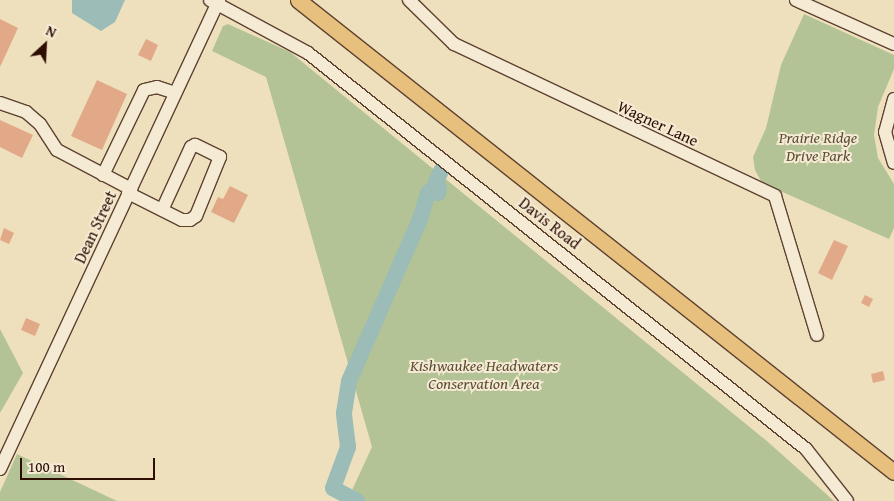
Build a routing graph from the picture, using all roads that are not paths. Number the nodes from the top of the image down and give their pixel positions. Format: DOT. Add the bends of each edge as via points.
graph roads {
  1 [pos="298,0"];
  2 [pos="408,0"];
  3 [pos="796,0"];
  4 [pos="215,1"];
  5 [pos="894,44"];
  6 [pos="175,93"];
  7 [pos="894,99"];
  8 [pos="0,102"];
  9 [pos="894,163"];
  10 [pos="103,174"];
  11 [pos="130,191"];
  12 [pos="162,210"];
  13 [pos="817,335"];
  14 [pos="0,469"];
  15 [pos="894,472"];
  16 [pos="847,501"];
  1 -- 15 [label="main road"];
  2 -- 13 [label="street, Wagner Lane" via="454,44 775,196"];
  3 -- 5 [label="street"];
  4 -- 6 [label="street, Dean Street"];
  4 -- 16 [label="street, Davis Road" via="308,53 806,449"];
  6 -- 10 [label="street" via="157,87 144,90"];
  6 -- 11 [label="street, Dean Street"];
  7 -- 9 [label="street" via="885,132"];
  8 -- 10 [label="street" via="26,112 40,124 57,150"];
  10 -- 11 [label="street"];
  11 -- 12 [label="street"];
  11 -- 14 [label="street, Dean Street"];
  12 -- 12 [label="street" via="182,220 196,216 220,157 195,145 191,147"];
}
